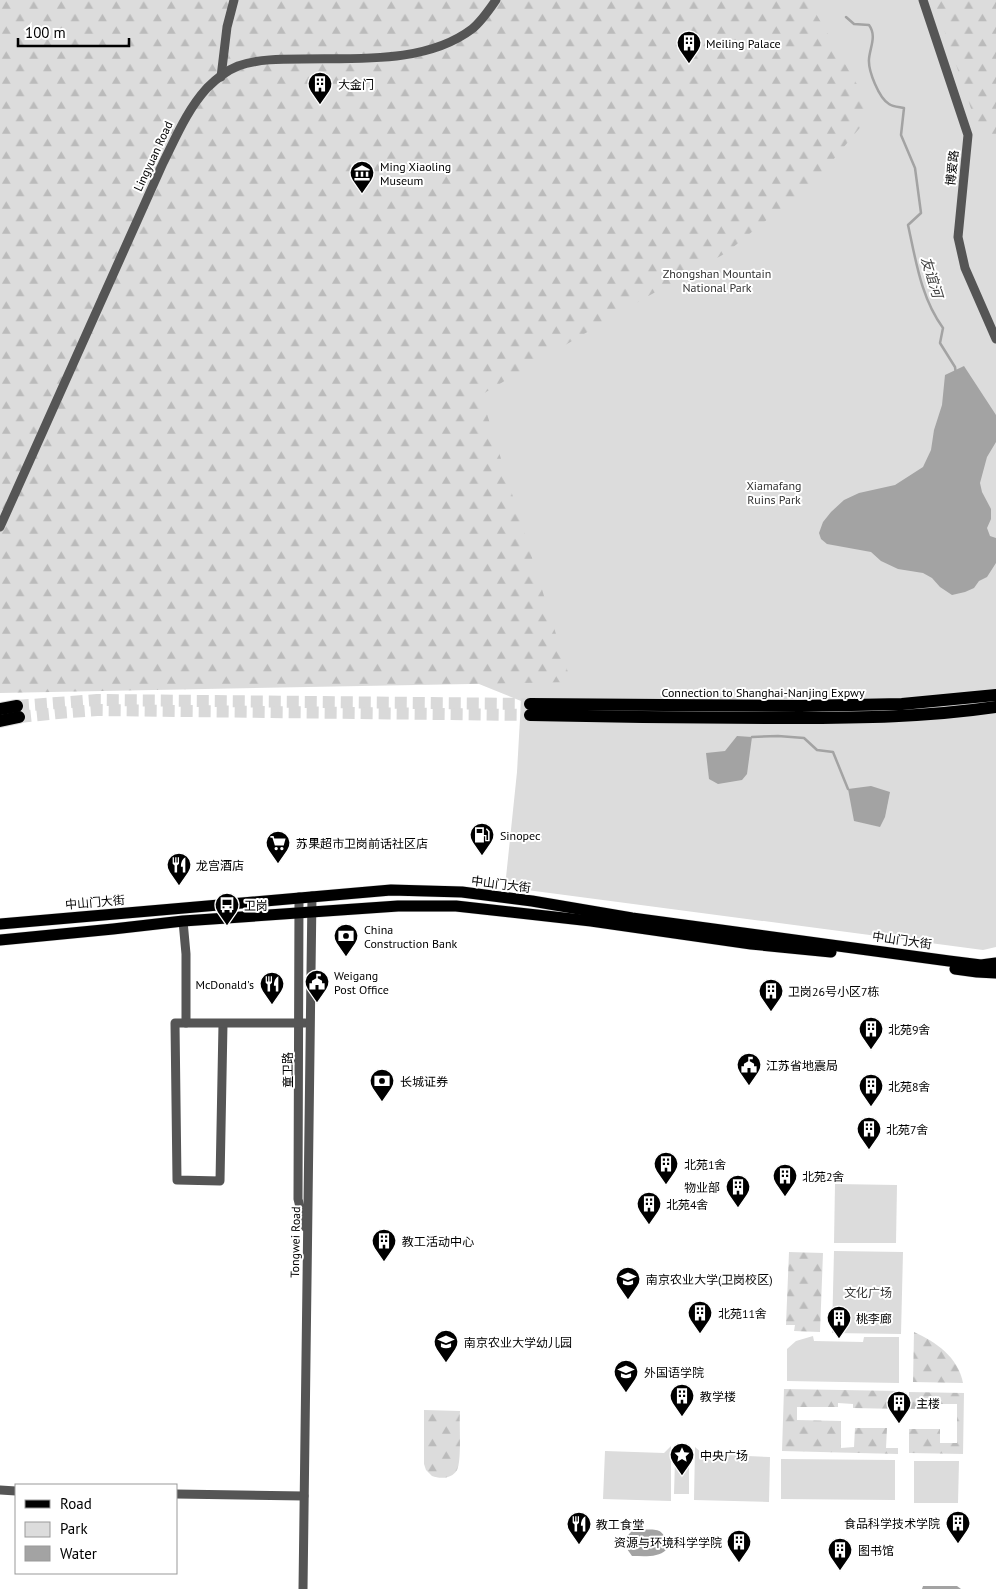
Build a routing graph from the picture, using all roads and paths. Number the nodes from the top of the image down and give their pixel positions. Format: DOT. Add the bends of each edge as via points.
graph roads {
  1 [pos="234,0"];
  2 [pos="496,0"];
  3 [pos="923,0"];
  4 [pos="220,77"];
  5 [pos="996,339"];
  6 [pos="0,527"];
  7 [pos="996,695"];
  8 [pos="996,707"];
  9 [pos="0,709"];
  10 [pos="0,721"];
  11 [pos="312,896"];
  12 [pos="299,897"];
  13 [pos="312,911"];
  14 [pos="299,912"];
  15 [pos="183,921"];
  16 [pos="0,924"];
  17 [pos="0,940"];
  18 [pos="996,963"];
  19 [pos="996,973"];
  20 [pos="186,1023"];
  21 [pos="299,1023"];
  22 [pos="311,1023"];
  23 [pos="223,1024"];
  24 [pos="308,1242"];
  25 [pos="0,1490"];
  26 [pos="15,1491"];
  27 [pos="178,1494"];
  28 [pos="304,1496"];
  29 [pos="303,1589"];
  1 -- 4 [label="street"];
  2 -- 4 [label="street, Lingyuan Road" via="474,28 436,47 384,58 272,59 237,66"];
  3 -- 5 [label="street, 博爱路" via="968,135 958,237 965,268"];
  4 -- 6 [label="street, Lingyuan Road" via="187,114"];
  7 -- 8 [label="highway, Connection to Shanghai-Nanjing Expwy" via="902,704 530,710 656,718 856,718"];
  9 -- 10 [label="highway" via="18,712"];
  11 -- 12 [label="main road, 中山门大街"];
  11 -- 13 [label="street, Tongwei Road"];
  11 -- 18 [label="main road, 中山门大街" via="391,890 462,892 949,961 981,965"];
  12 -- 14 [label="street, 童卫路"];
  12 -- 16 [label="main road, 中山门大街"];
  13 -- 14 [label="main road, 中山门大街"];
  13 -- 19 [label="main road, 中山门大街" via="456,906"];
  13 -- 22 [label="street, Tongwei Road"];
  14 -- 15 [label="main road, 中山门大街"];
  14 -- 21 [label="street, 童卫路"];
  15 -- 17 [label="main road, 中山门大街"];
  15 -- 20 [label="street"];
  20 -- 23 [label="street"];
  20 -- 23 [label="street" via="175,1024 177,1180 220,1181"];
  21 -- 22 [label="street"];
  21 -- 23 [label="street"];
  21 -- 24 [label="street, 童卫路" via="298,1199"];
  22 -- 24 [label="street, Tongwei Road"];
  24 -- 28 [label="street, Tongwei Road"];
  25 -- 26 [label="street"];
  27 -- 28 [label="street"];
  28 -- 29 [label="street, Tongwei Road"];
}
